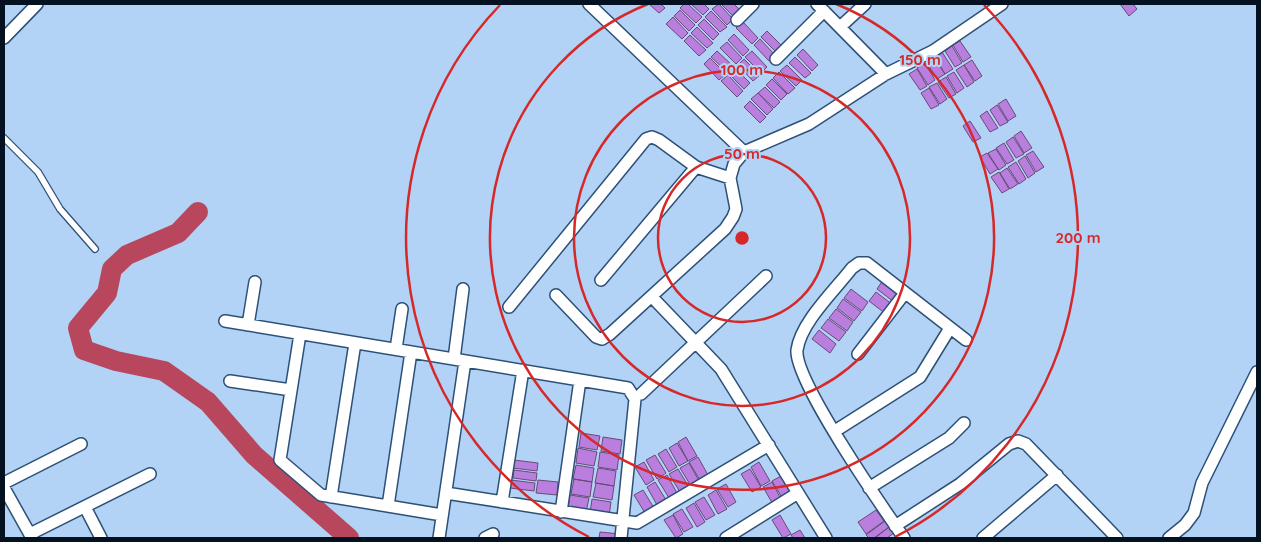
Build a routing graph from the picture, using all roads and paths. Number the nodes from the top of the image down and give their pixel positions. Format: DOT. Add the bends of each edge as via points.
graph roads {
  1 [pos="37,4"];
  2 [pos="589,4"];
  3 [pos="753,4"];
  4 [pos="864,4"];
  5 [pos="1002,4"];
  6 [pos="821,8"];
  7 [pos="737,20"];
  8 [pos="840,27"];
  9 [pos="4,38"];
  10 [pos="776,59"];
  11 [pos="886,74"];
  12 [pos="4,138"];
  13 [pos="744,152"];
  14 [pos="696,167"];
  15 [pos="730,178"];
  16 [pos="95,248"];
  17 [pos="766,276"];
  18 [pos="601,280"];
  19 [pos="255,282"];
  20 [pos="463,289"];
  21 [pos="905,293"];
  22 [pos="556,295"];
  23 [pos="652,297"];
  24 [pos="509,307"];
  25 [pos="402,309"];
  26 [pos="225,321"];
  27 [pos="248,325"];
  28 [pos="950,328"];
  29 [pos="300,334"];
  30 [pos="966,340"];
  31 [pos="696,342"];
  32 [pos="355,343"];
  33 [pos="396,350"];
  34 [pos="411,352"];
  35 [pos="858,354"];
  36 [pos="460,360"];
  37 [pos="523,370"];
  38 [pos="1257,372"];
  39 [pos="580,380"];
  40 [pos="230,381"];
  41 [pos="291,390"];
  42 [pos="641,394"];
  43 [pos="964,423"];
  44 [pos="835,431"];
  45 [pos="81,444"];
  46 [pos="769,445"];
  47 [pos="150,474"];
  48 [pos="1057,475"];
  49 [pos="4,483"];
  50 [pos="4,488"];
  51 [pos="869,488"];
  52 [pos="446,493"];
  53 [pos="798,493"];
  54 [pos="331,497"];
  55 [pos="502,502"];
  56 [pos="388,506"];
  57 [pos="84,507"];
  58 [pos="561,512"];
  59 [pos="442,515"];
  60 [pos="623,522"];
  61 [pos="896,526"];
  62 [pos="31,536"];
  63 [pos="101,538"];
  64 [pos="439,538"];
  65 [pos="621,538"];
  66 [pos="726,538"];
  67 [pos="826,538"];
  68 [pos="904,538"];
  69 [pos="985,538"];
  70 [pos="1117,538"];
  71 [pos="1170,538"];
  1 -- 9 [label="street"];
  2 -- 13 [label="street"];
  3 -- 7 [label="street"];
  4 -- 8 [label="street"];
  5 -- 11 [label="street" via="933,51"];
  6 -- 8 [label="street"];
  6 -- 10 [label="street"];
  8 -- 11 [label="street"];
  11 -- 13 [label="street" via="809,124"];
  12 -- 16 [label="lane" via="38,172 60,209"];
  13 -- 15 [label="street" via="734,164"];
  14 -- 15 [label="street"];
  14 -- 18 [label="street"];
  14 -- 24 [label="street" via="659,140 646,139"];
  15 -- 23 [label="street" via="736,209 734,217"];
  17 -- 31 [label="street"];
  19 -- 27 [label="street"];
  20 -- 36 [label="street"];
  21 -- 28 [label="street"];
  21 -- 35 [label="street"];
  21 -- 44 [label="street" via="867,263 859,263 801,336 797,352 800,366"];
  22 -- 23 [label="street" via="591,334 602,339"];
  23 -- 31 [label="street"];
  25 -- 33 [label="street"];
  26 -- 27 [label="street"];
  27 -- 29 [label="street"];
  28 -- 30 [label="street"];
  28 -- 44 [label="street" via="920,377"];
  29 -- 32 [label="street"];
  29 -- 41 [label="street"];
  31 -- 42 [label="street"];
  31 -- 46 [label="street" via="735,389"];
  32 -- 33 [label="street"];
  32 -- 54 [label="street"];
  33 -- 34 [label="street"];
  34 -- 36 [label="street"];
  34 -- 56 [label="street"];
  36 -- 37 [label="street"];
  36 -- 52 [label="street"];
  37 -- 39 [label="street"];
  37 -- 55 [label="street"];
  38 -- 71 [label="street" via="1202,483 1190,519"];
  39 -- 58 [label="street"];
  39 -- 60 [label="street" via="628,388 635,399"];
  40 -- 41 [label="street"];
  41 -- 54 [label="street" via="280,460 321,495"];
  43 -- 51 [label="street" via="949,438"];
  44 -- 51 [label="street"];
  45 -- 49 [label="street"];
  46 -- 53 [label="street"];
  46 -- 60 [label="street" via="636,523"];
  47 -- 57 [label="street"];
  48 -- 61 [label="street" via="1026,444 1018,441 1009,444 960,484"];
  48 -- 69 [label="street"];
  48 -- 70 [label="street"];
  50 -- 62 [label="street"];
  51 -- 61 [label="street"];
  52 -- 55 [label="street"];
  52 -- 59 [label="street"];
  53 -- 66 [label="street"];
  53 -- 67 [label="street"];
  54 -- 56 [label="street"];
  55 -- 58 [label="street"];
  56 -- 59 [label="street"];
  57 -- 62 [label="street"];
  57 -- 63 [label="street"];
  58 -- 60 [label="street"];
  59 -- 64 [label="street"];
  60 -- 65 [label="street"];
  61 -- 68 [label="street"];
}
